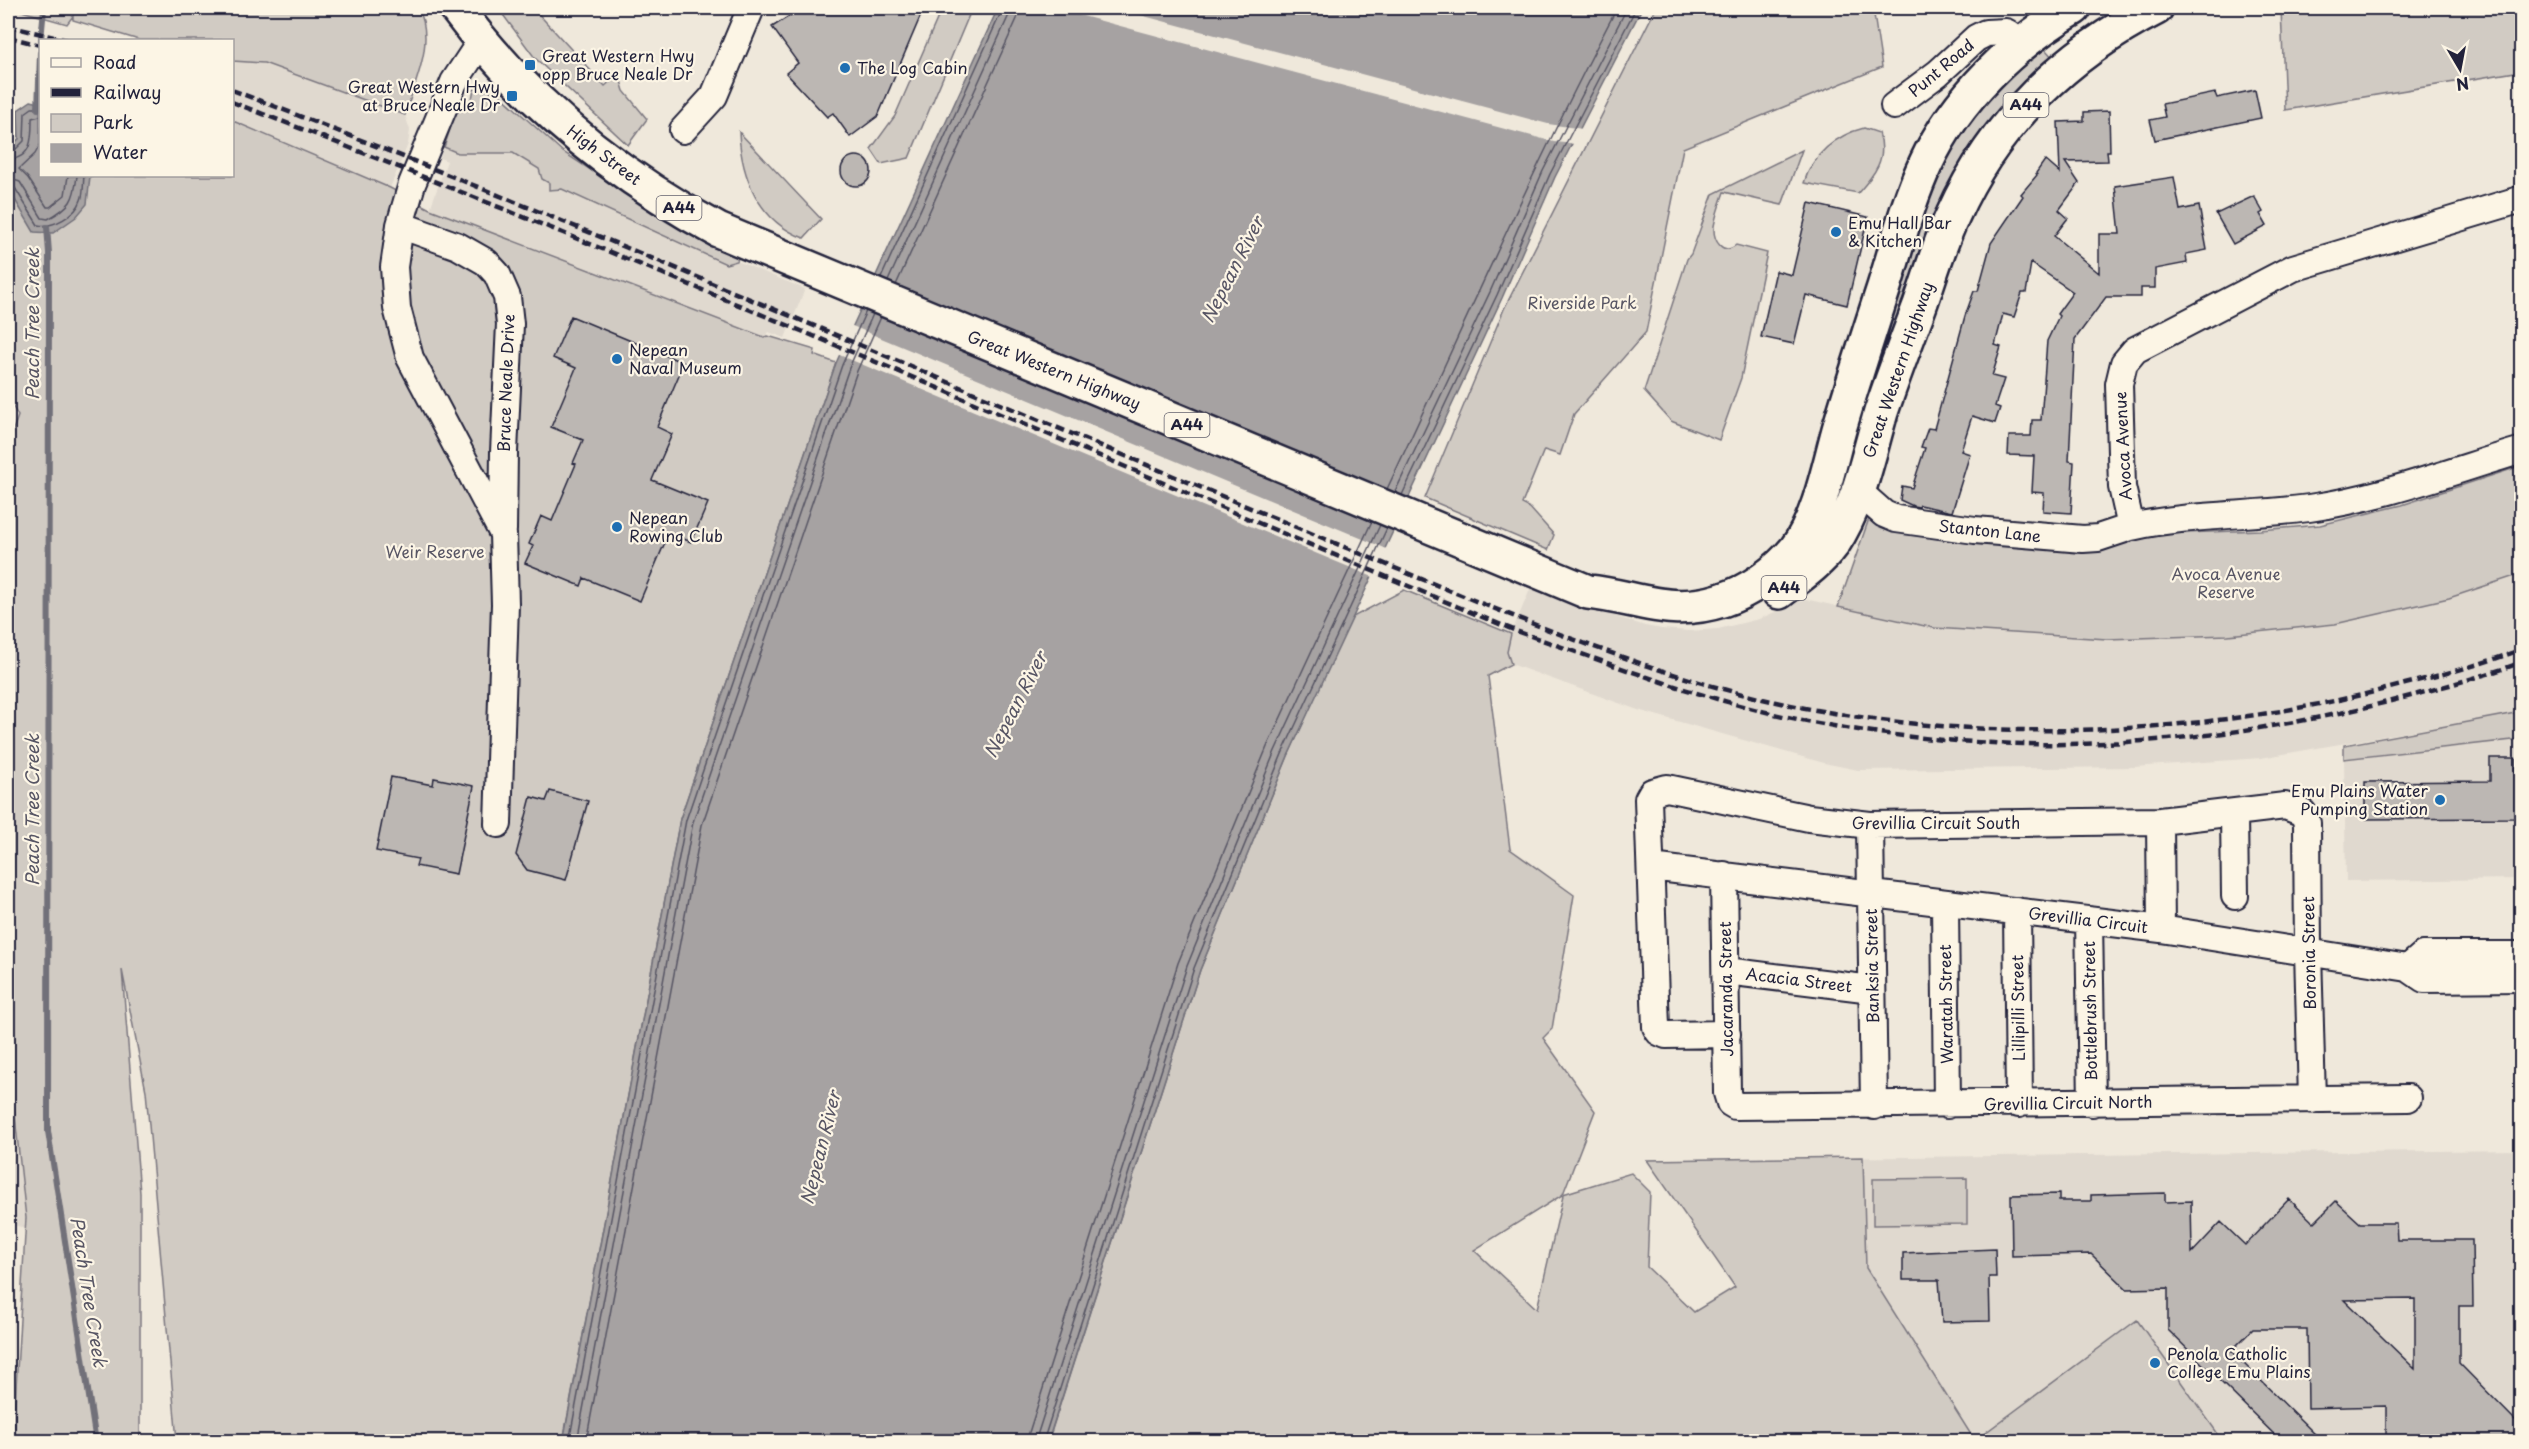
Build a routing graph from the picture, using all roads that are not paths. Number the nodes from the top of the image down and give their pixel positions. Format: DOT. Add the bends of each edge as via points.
graph roads {
  1 [pos="456,8"];
  2 [pos="751,8"];
  3 [pos="2074,8"];
  4 [pos="2156,8"];
  5 [pos="481,41"];
  6 [pos="2022,44"];
  7 [pos="1894,106"];
  8 [pos="683,130"];
  9 [pos="2522,199"];
  10 [pos="400,225"];
  11 [pos="785,259"];
  12 [pos="2522,450"];
  13 [pos="1858,491"];
  14 [pos="2131,527"];
  15 [pos="503,534"];
  16 [pos="1588,591"];
  17 [pos="2298,809"];
  18 [pos="2234,813"];
  19 [pos="2160,820"];
  20 [pos="498,824"];
  21 [pos="1870,825"];
  22 [pos="1651,867"];
  23 [pos="1724,875"];
  24 [pos="1871,893"];
  25 [pos="2235,896"];
  26 [pos="1945,903"];
  27 [pos="2017,911"];
  28 [pos="2089,920"];
  29 [pos="2161,929"];
  30 [pos="2308,951"];
  31 [pos="2522,955"];
  32 [pos="2408,968"];
  33 [pos="1726,971"];
  34 [pos="2522,978"];
  35 [pos="1872,989"];
  36 [pos="1727,1034"];
  37 [pos="2408,1098"];
  38 [pos="2312,1100"];
  39 [pos="1730,1103"];
  40 [pos="2092,1103"];
  41 [pos="2019,1104"];
  42 [pos="1947,1105"];
  43 [pos="1874,1106"];
  1 -- 5 [label="highway, High Street / A44"];
  2 -- 8 [label="street" via="714,96"];
  3 -- 6 [label="highway, Great Western Highway / A44"];
  4 -- 13 [label="highway, Great Western Highway / A44" via="2096,42 2051,78 1988,152 1973,176 1940,243"];
  5 -- 10 [label="street, Bruce Neale Drive" via="454,82 412,184"];
  5 -- 11 [label="highway, High Street / A44" via="537,101 625,173 698,219"];
  6 -- 7 [label="street, Punt Road" via="2006,32 1986,33"];
  6 -- 16 [label="highway, Great Western Highway / A44" via="1965,102 1926,162 1907,210 1813,517 1796,549 1755,585 1710,603 1666,607"];
  9 -- 14 [label="street, Avoca Avenue" via="2293,268 2135,350 2124,363 2119,384 2122,487"];
  10 -- 15 [label="street, Bruce Neale Drive" via="395,287 410,358"];
  10 -- 15 [label="street, Bruce Neale Drive" via="458,246 486,262 497,274 507,297 510,324"];
  11 -- 16 [label="highway, Great Western Highway / A44"];
  12 -- 14 [label="street" via="2362,498 2309,508 2161,520"];
  13 -- 14 [label="street, Stanton Lane" via="1884,514 1896,519 1975,530 2083,539"];
  13 -- 16 [label="highway, Great Western Highway / A44" via="1832,545 1800,576 1756,604 1706,619 1669,620 1599,603"];
  15 -- 20 [label="street, Bruce Neale Drive" via="505,604"];
  17 -- 18 [label="street, Grevillia Circuit South" via="2285,806"];
  17 -- 30 [label="street, Boronia Street" via="2307,823"];
  18 -- 19 [label="street, Grevillia Circuit South"];
  18 -- 25 [label="street"];
  19 -- 21 [label="street, Grevillia Circuit South"];
  19 -- 29 [label="street"];
  21 -- 22 [label="street, Grevillia Circuit South" via="1809,818 1658,789 1648,799"];
  21 -- 24 [label="street, Banksia Street"];
  22 -- 23 [label="street, Grevillia Circuit"];
  22 -- 36 [label="street" via="1656,1027 1666,1035"];
  23 -- 24 [label="street, Grevillia Circuit"];
  23 -- 33 [label="street, Jacaranda Street"];
  24 -- 26 [label="street, Grevillia Circuit"];
  24 -- 35 [label="street, Banksia Street"];
  26 -- 27 [label="street, Grevillia Circuit"];
  26 -- 42 [label="street, Waratah Street"];
  27 -- 28 [label="street, Grevillia Circuit"];
  27 -- 41 [label="street, Lillipilli Street"];
  28 -- 29 [label="street, Grevillia Circuit"];
  28 -- 40 [label="street, Bottlebrush Street"];
  29 -- 30 [label="street, Grevillia Circuit"];
  30 -- 32 [label="street, Grevillia Circuit"];
  30 -- 38 [label="street, Boronia Street"];
  31 -- 32 [label="street" via="2423,955"];
  32 -- 34 [label="street, Grevillia Circuit" via="2424,979"];
  33 -- 35 [label="street, Acacia Street"];
  33 -- 36 [label="street, Jacaranda Street"];
  35 -- 43 [label="street, Banksia Street"];
  36 -- 39 [label="street, Jacaranda Street"];
  37 -- 38 [label="street, Grevillia Circuit North"];
  38 -- 40 [label="street, Grevillia Circuit North"];
  39 -- 43 [label="street, Grevillia Circuit North" via="1744,1108"];
  40 -- 41 [label="street, Grevillia Circuit North"];
  41 -- 42 [label="street, Grevillia Circuit North"];
  42 -- 43 [label="street, Grevillia Circuit North"];
}
